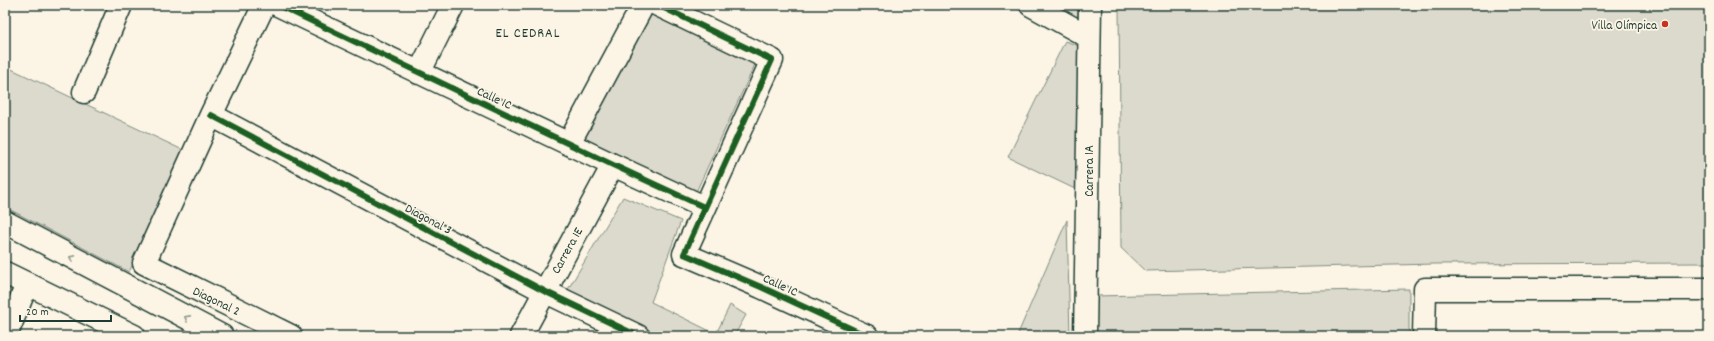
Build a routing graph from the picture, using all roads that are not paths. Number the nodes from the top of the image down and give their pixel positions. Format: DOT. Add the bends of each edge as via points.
graph roads {
  1 [pos="121,5"];
  2 [pos="264,5"];
  3 [pos="278,5"];
  4 [pos="453,5"];
  5 [pos="643,5"];
  6 [pos="658,5"];
  7 [pos="1031,5"];
  8 [pos="1090,5"];
  9 [pos="1089,37"];
  10 [pos="419,73"];
  11 [pos="84,92"];
  12 [pos="211,115"];
  13 [pos="568,143"];
  14 [pos="613,165"];
  15 [pos="704,207"];
  16 [pos="5,222"];
  17 [pos="5,273"];
  18 [pos="27,284"];
  19 [pos="1709,289"];
  20 [pos="544,291"];
  21 [pos="6,336"];
  22 [pos="134,336"];
  23 [pos="222,336"];
  24 [pos="291,336"];
  25 [pos="520,336"];
  26 [pos="638,336"];
  27 [pos="867,336"];
  28 [pos="1085,336"];
  29 [pos="1424,336"];
  1 -- 11 [label="street"];
  2 -- 12 [label="street"];
  3 -- 10 [label="street, Calle 1C"];
  4 -- 10 [label="street"];
  5 -- 13 [label="street"];
  6 -- 15 [label="street" via="772,60"];
  7 -- 9 [label="street"];
  8 -- 9 [label="street, Carrera 1A"];
  9 -- 28 [label="street, Carrera 1A"];
  10 -- 13 [label="street, Calle 1C"];
  12 -- 20 [label="street, Diagonal 3"];
  12 -- 24 [label="street, Diagonal 2" via="144,264"];
  13 -- 14 [label="street, Calle 1C"];
  14 -- 15 [label="street, Calle 1C"];
  14 -- 20 [label="street, Carrera 1E"];
  15 -- 27 [label="street, Calle 1C" via="684,254"];
  23 -- 16 [label="street, one-way"];
  17 -- 18 [label="street"];
  18 -- 21 [label="street"];
  18 -- 22 [label="street"];
  19 -- 29 [label="street" via="1425,288"];
  20 -- 25 [label="street, Carrera 1E"];
  20 -- 26 [label="street, Diagonal 3"];
}
